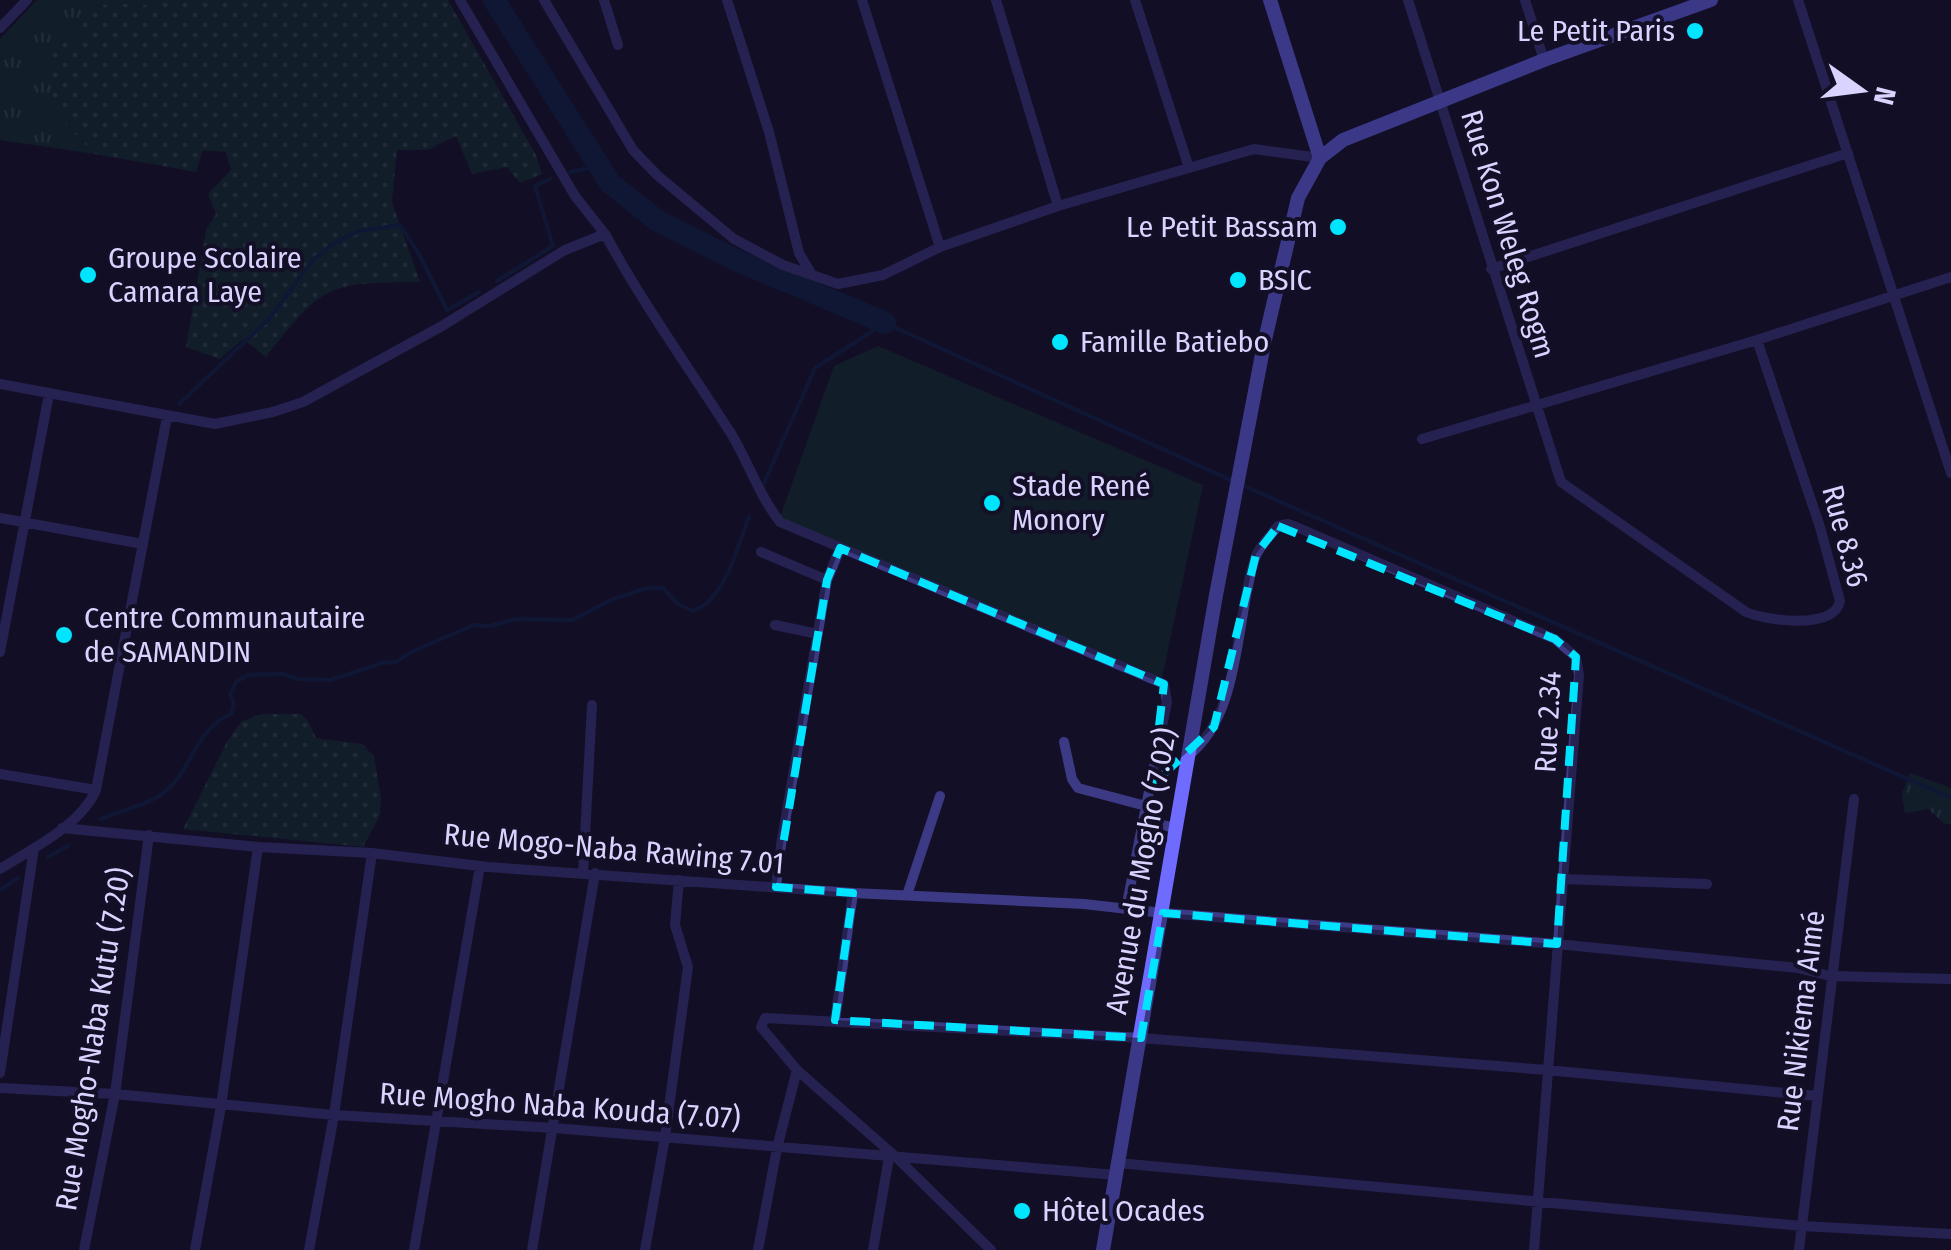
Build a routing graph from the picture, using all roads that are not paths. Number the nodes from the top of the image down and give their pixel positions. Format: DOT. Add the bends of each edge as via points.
graph roads {
  1 [pos="4,0"];
  2 [pos="27,0"];
  3 [pos="460,0"];
  4 [pos="544,0"];
  5 [pos="604,0"];
  6 [pos="727,0"];
  7 [pos="862,0"];
  8 [pos="996,0"];
  9 [pos="1136,0"];
  10 [pos="1270,0"];
  11 [pos="1408,0"];
  12 [pos="1526,0"];
  13 [pos="1662,0"];
  14 [pos="1710,0"];
  15 [pos="1798,0"];
  16 [pos="16,12"];
  17 [pos="1667,16"];
  18 [pos="0,28"];
  19 [pos="618,45"];
  20 [pos="1544,60"];
  21 [pos="1440,100"];
  22 [pos="1848,153"];
  23 [pos="1320,158"];
  24 [pos="1189,168"];
  25 [pos="1058,206"];
  26 [pos="605,234"];
  27 [pos="940,247"];
  28 [pos="1491,269"];
  29 [pos="812,274"];
  30 [pos="1951,277"];
  31 [pos="1893,296"];
  32 [pos="1757,340"];
  33 [pos="0,384"];
  34 [pos="49,394"];
  35 [pos="1536,407"];
  36 [pos="167,417"];
  37 [pos="1422,439"];
  38 [pos="1951,473"];
  39 [pos="1561,482"];
  40 [pos="0,518"];
  41 [pos="24,523"];
  42 [pos="143,544"];
  43 [pos="840,548"];
  44 [pos="761,552"];
  45 [pos="827,580"];
  46 [pos="775,625"];
  47 [pos="818,634"];
  48 [pos="1,646"];
  49 [pos="592,705"];
  50 [pos="1064,742"];
  51 [pos="1188,756"];
  52 [pos="0,774"];
  53 [pos="96,790"];
  54 [pos="940,796"];
  55 [pos="1854,798"];
  56 [pos="1146,806"];
  57 [pos="1143,822"];
  58 [pos="62,828"];
  59 [pos="1176,828"];
  60 [pos="150,835"];
  61 [pos="258,847"];
  62 [pos="34,848"];
  63 [pos="372,853"];
  64 [pos="480,866"];
  65 [pos="0,869"];
  66 [pos="589,873"];
  67 [pos="1562,879"];
  68 [pos="679,880"];
  69 [pos="1707,884"];
  70 [pos="776,887"];
  71 [pos="852,892"];
  72 [pos="908,895"];
  73 [pos="1126,909"];
  74 [pos="1163,914"];
  75 [pos="1557,944"];
  76 [pos="1830,976"];
  77 [pos="1951,980"];
  78 [pos="836,1020"];
  79 [pos="1141,1038"];
  80 [pos="797,1070"];
  81 [pos="1546,1070"];
  82 [pos="0,1074"];
  83 [pos="0,1088"];
  84 [pos="115,1094"];
  85 [pos="1818,1096"];
  86 [pos="220,1106"];
  87 [pos="334,1115"];
  88 [pos="436,1122"];
  89 [pos="554,1128"];
  90 [pos="665,1137"];
  91 [pos="776,1148"];
  92 [pos="893,1157"];
  93 [pos="1117,1169"];
  94 [pos="1538,1202"];
  95 [pos="1802,1226"];
  96 [pos="1951,1234"];
  97 [pos="987,1248"];
  98 [pos="84,1250"];
  99 [pos="195,1250"];
  100 [pos="309,1250"];
  101 [pos="414,1250"];
  102 [pos="532,1250"];
  103 [pos="645,1250"];
  104 [pos="758,1250"];
  105 [pos="873,1250"];
  106 [pos="1103,1250"];
  107 [pos="1534,1250"];
  108 [pos="1799,1250"];
  1 -- 16 [label="street"];
  2 -- 16 [label="street"];
  3 -- 26 [label="street" via="575,196"];
  4 -- 29 [label="street" via="633,150 657,175 734,239"];
  5 -- 19 [label="street"];
  6 -- 29 [label="street" via="799,252"];
  7 -- 27 [label="street"];
  8 -- 25 [label="street"];
  9 -- 24 [label="street"];
  10 -- 23 [label="main road"];
  11 -- 21 [label="street, Rue Kon Weleg Rogm"];
  12 -- 20 [label="street"];
  13 -- 17 [label="street"];
  14 -- 17 [label="main road"];
  15 -- 22 [label="street"];
  16 -- 18 [label="street"];
  17 -- 20 [label="main road"];
  20 -- 21 [label="main road"];
  21 -- 23 [label="main road" via="1344,140"];
  21 -- 28 [label="street, Rue Kon Weleg Rogm"];
  22 -- 28 [label="street"];
  22 -- 31 [label="street"];
  23 -- 24 [label="street" via="1254,149"];
  23 -- 51 [label="main road, Avenue du Mogho (7.02)" via="1293,215"];
  24 -- 25 [label="street"];
  25 -- 27 [label="street"];
  26 -- 36 [label="street" via="565,250 303,402 215,424"];
  26 -- 43 [label="street" via="732,437 764,502 780,522"];
  27 -- 29 [label="street" via="856,282 838,284"];
  28 -- 35 [label="street, Rue Kon Weleg Rogm"];
  30 -- 31 [label="street"];
  31 -- 32 [label="street"];
  31 -- 38 [label="street"];
  32 -- 35 [label="street"];
  32 -- 39 [label="street, Rue 8.36" via="1820,526 1840,601 1832,615 1764,620 1746,612"];
  33 -- 34 [label="street"];
  34 -- 36 [label="street"];
  34 -- 41 [label="street"];
  35 -- 37 [label="street"];
  35 -- 39 [label="street, Rue Kon Weleg Rogm"];
  36 -- 42 [label="street"];
  40 -- 41 [label="street"];
  41 -- 42 [label="street"];
  41 -- 48 [label="street"];
  42 -- 53 [label="street"];
  43 -- 45 [label="street"];
  43 -- 56 [label="street" via="1164,684 1167,702"];
  44 -- 45 [label="street"];
  45 -- 47 [label="street"];
  46 -- 47 [label="street"];
  47 -- 70 [label="street"];
  49 -- 66 [label="street"];
  50 -- 56 [label="street" via="1078,788"];
  51 -- 59 [label="main road, Avenue du Mogho (7.02)"];
  51 -- 67 [label="street, Rue 2.34" via="1204,744 1222,707 1256,554 1278,526 1288,524 1555,639 1576,658"];
  52 -- 53 [label="street"];
  53 -- 58 [label="street"];
  54 -- 72 [label="street"];
  55 -- 76 [label="street, Rue Nikiema Aimé"];
  56 -- 57 [label="street"];
  57 -- 59 [label="street"];
  57 -- 73 [label="street"];
  58 -- 60 [label="street, Rue Mogo-Naba Rawing 7.01"];
  58 -- 62 [label="street"];
  59 -- 74 [label="main road, Avenue du Mogho (7.02)"];
  60 -- 61 [label="street, Rue Mogo-Naba Rawing 7.01"];
  60 -- 84 [label="street, Rue Mogho-Naba Kutu (7.20)"];
  61 -- 63 [label="street, Rue Mogo-Naba Rawing 7.01"];
  61 -- 86 [label="street"];
  62 -- 65 [label="street"];
  62 -- 82 [label="street"];
  63 -- 64 [label="street, Rue Mogo-Naba Rawing 7.01"];
  63 -- 87 [label="street"];
  64 -- 66 [label="street, Rue Mogo-Naba Rawing 7.01"];
  64 -- 88 [label="street"];
  66 -- 68 [label="street, Rue Mogo-Naba Rawing 7.01"];
  66 -- 89 [label="street"];
  67 -- 69 [label="street"];
  67 -- 75 [label="street, Rue 2.34"];
  68 -- 70 [label="street, Rue Mogo-Naba Rawing 7.01"];
  68 -- 90 [label="street" via="675,925 688,966"];
  70 -- 71 [label="street, Rue Mogo-Naba Rawing 7.01"];
  71 -- 72 [label="street, Rue Mogo-Naba Rawing 7.01"];
  71 -- 78 [label="street"];
  72 -- 73 [label="street, Rue Mogo-Naba Rawing 7.01"];
  73 -- 74 [label="street, Rue Mogo-Naba Rawing 7.01"];
  74 -- 75 [label="street, Rue Mogo-Naba Rawing 7.01"];
  74 -- 79 [label="main road, Avenue du Mogho (7.02)"];
  75 -- 76 [label="street, Rue Mogo-Naba Rawing 7.01"];
  75 -- 81 [label="street, Rue 2.34"];
  76 -- 77 [label="street, Rue Mogo-Naba Rawing 7.01"];
  76 -- 85 [label="street, Rue Nikiema Aimé"];
  78 -- 79 [label="street"];
  78 -- 80 [label="street" via="762,1021"];
  79 -- 81 [label="street"];
  79 -- 93 [label="main road, Avenue du Mogho (7.02)"];
  80 -- 91 [label="street"];
  80 -- 92 [label="street"];
  81 -- 85 [label="street"];
  81 -- 94 [label="street, Rue 2.34"];
  83 -- 84 [label="street, Rue Mogho Naba Kouda (7.07)"];
  84 -- 86 [label="street, Rue Mogho Naba Kouda (7.07)"];
  84 -- 98 [label="street, Rue Mogho-Naba Kutu (7.20)"];
  85 -- 95 [label="street, Rue Nikiema Aimé"];
  86 -- 87 [label="street, Rue Mogho Naba Kouda (7.07)"];
  86 -- 99 [label="street"];
  87 -- 88 [label="street, Rue Mogho Naba Kouda (7.07)"];
  87 -- 100 [label="street"];
  88 -- 89 [label="street, Rue Mogho Naba Kouda (7.07)"];
  88 -- 101 [label="street"];
  89 -- 90 [label="street, Rue Mogho Naba Kouda (7.07)"];
  89 -- 102 [label="street"];
  90 -- 91 [label="street, Rue Mogho Naba Kouda (7.07)"];
  90 -- 103 [label="street"];
  91 -- 92 [label="street, Rue Mogho Naba Kouda (7.07)"];
  91 -- 104 [label="street"];
  92 -- 93 [label="street, Rue Mogho Naba Kouda (7.07)"];
  92 -- 97 [label="street"];
  92 -- 105 [label="street"];
  93 -- 94 [label="street, Rue Mogho Naba Kouda (7.07)"];
  93 -- 106 [label="main road, Avenue du Mogho (7.02)"];
  94 -- 95 [label="street, Rue Mogho Naba Kouda (7.07)"];
  94 -- 107 [label="street, Rue 2.34"];
  95 -- 96 [label="street, Rue Mogho Naba Kouda (7.07)"];
  95 -- 108 [label="street, Rue Nikiema Aimé"];
}
